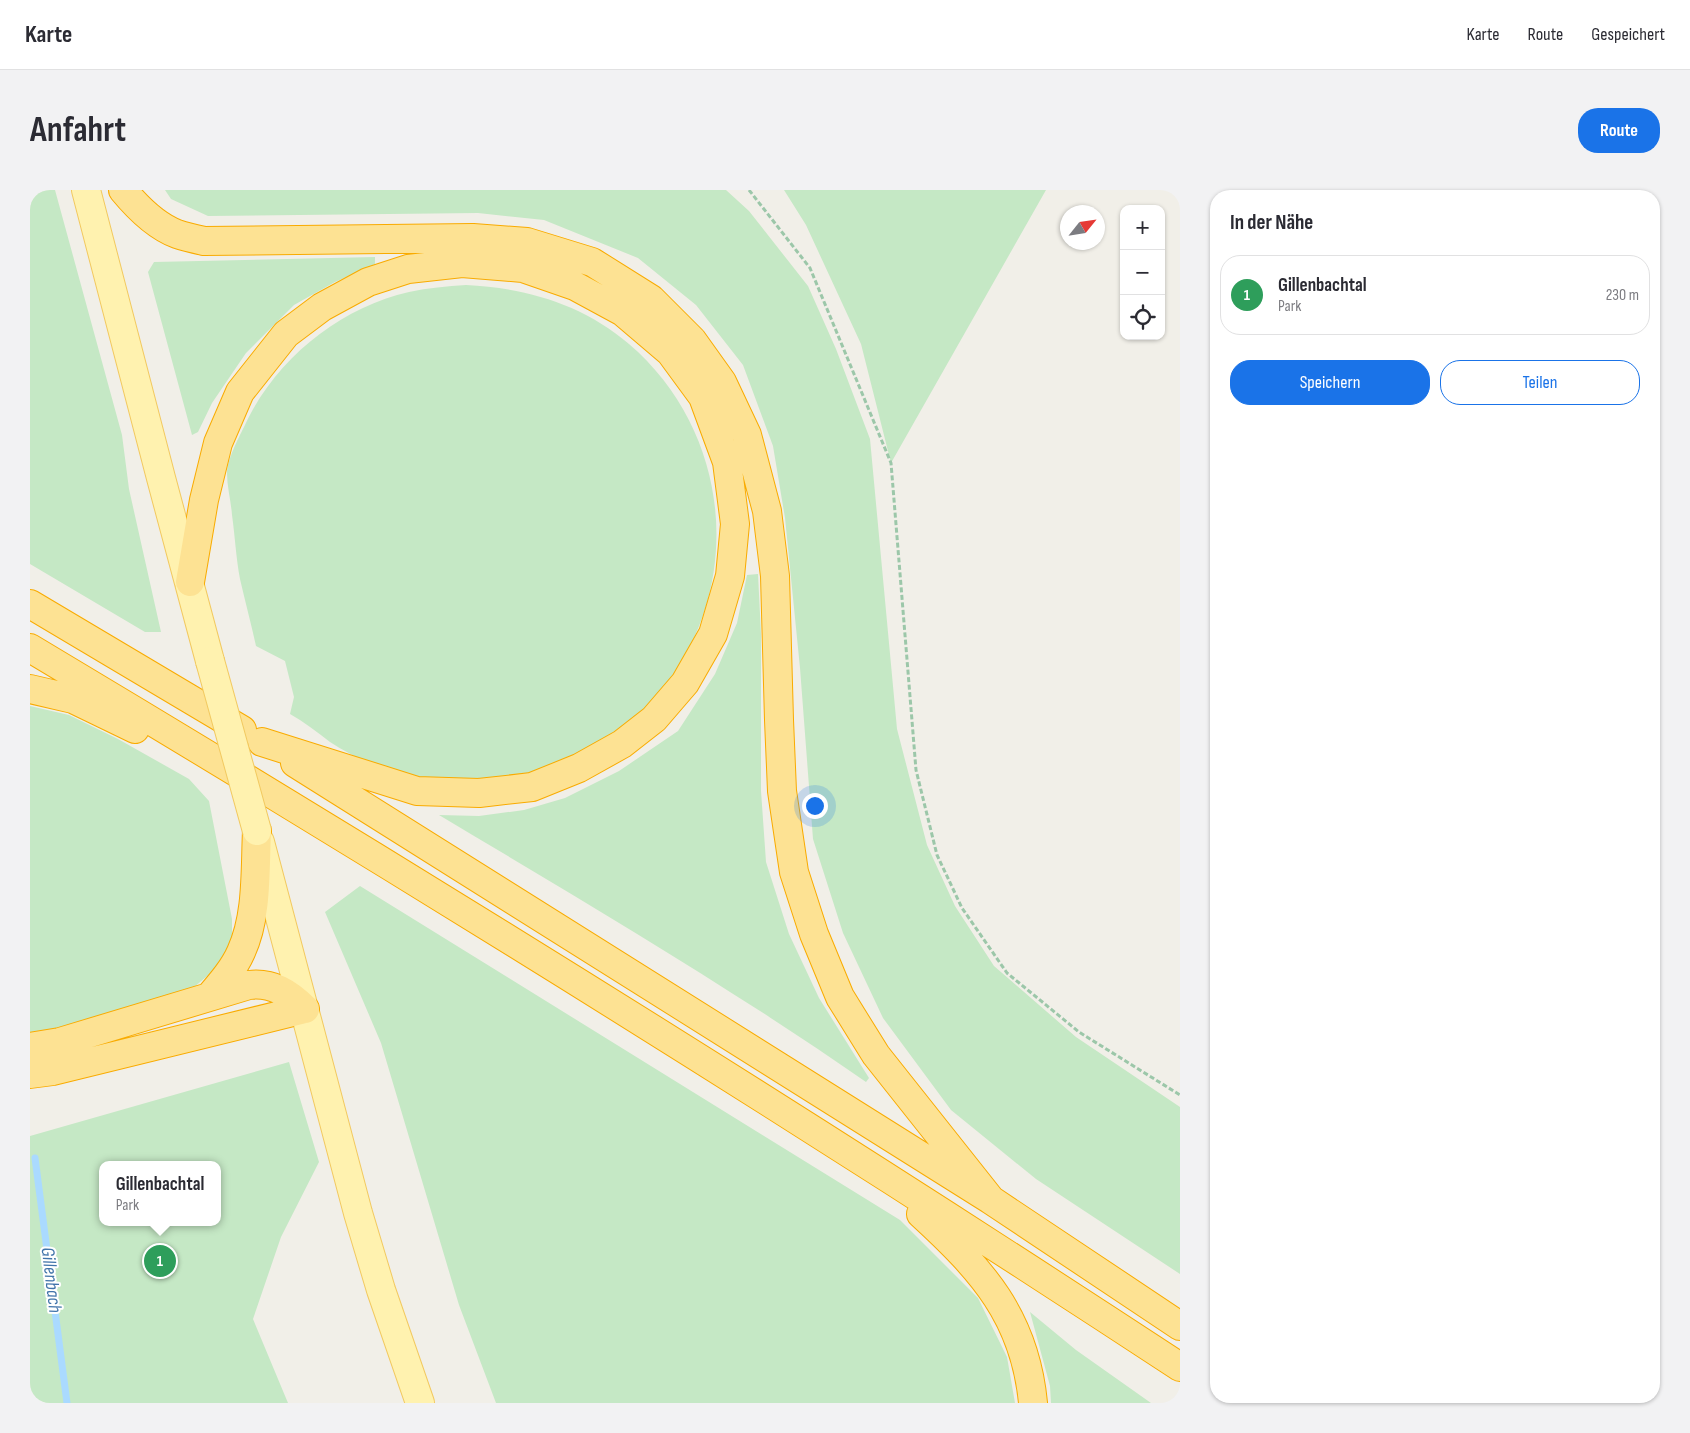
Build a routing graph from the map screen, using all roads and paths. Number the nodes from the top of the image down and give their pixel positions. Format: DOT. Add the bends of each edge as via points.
graph roads {
  1 [pos="86,190"];
  2 [pos="123,190"];
  3 [pos="748,190"];
  4 [pos="190,582"];
  5 [pos="30,604"];
  6 [pos="30,648"];
  7 [pos="30,689"];
  8 [pos="262,742"];
  9 [pos="283,800"];
  10 [pos="257,831"];
  11 [pos="210,996"];
  12 [pos="305,1009"];
  13 [pos="30,1047"];
  14 [pos="30,1074"];
  15 [pos="1180,1094"];
  16 [pos="870,1168"];
  17 [pos="991,1200"];
  18 [pos="1180,1326"];
  19 [pos="1180,1367"];
  20 [pos="420,1403"];
  21 [pos="1033,1403"];
  1 -- 4 [label="main road"];
  2 -- 17 [label="highway" via="161,225 176,234 204,241 473,238 527,242 592,262 651,298 692,340 722,382 747,435 767,511 775,576 782,791 794,872 814,934 840,996 876,1055"];
  3 -- 15 [label="path" via="810,268 890,463 916,770 937,855 962,908 1007,973 1079,1032"];
  4 -- 8 [label="highway" via="218,443 240,392 286,334 322,307 368,282 408,269 462,263 523,268 576,286 623,312 670,352 703,397 727,462 735,524 730,576 713,634 685,682 654,719 622,744 579,768 532,787 479,793 417,792"];
  4 -- 10 [label="main road, bridge"];
  5 -- 8 [label="highway"];
  6 -- 9 [label="highway"];
  7 -- 9 [label="highway" via="73,699"];
  8 -- 17 [label="highway"];
  9 -- 16 [label="highway" via="559,970"];
  10 -- 11 [label="highway" via="254,891 247,936 234,966"];
  10 -- 12 [label="main road"];
  11 -- 12 [label="highway" via="249,985 269,985 295,999"];
  11 -- 13 [label="highway" via="60,1042"];
  12 -- 14 [label="highway" via="67,1068"];
  12 -- 20 [label="main road" via="358,1213"];
  16 -- 19 [label="highway"];
  16 -- 21 [label="highway" via="958,1248 988,1283 1011,1321 1025,1357"];
  17 -- 18 [label="highway"];
}
